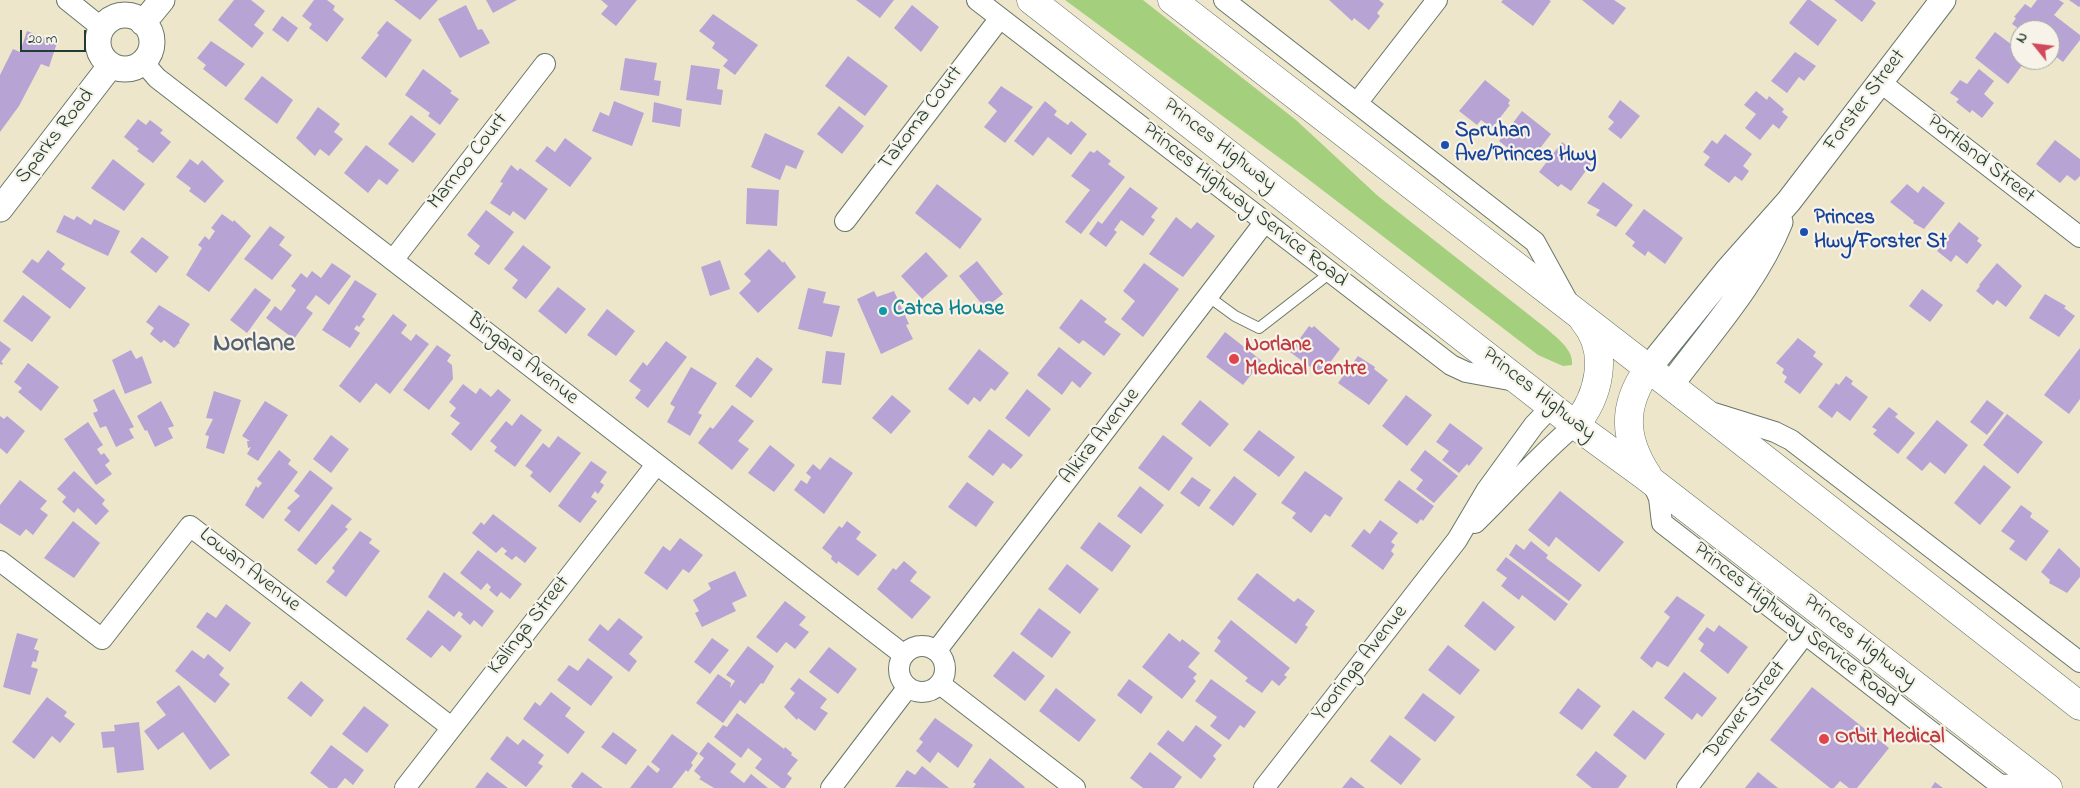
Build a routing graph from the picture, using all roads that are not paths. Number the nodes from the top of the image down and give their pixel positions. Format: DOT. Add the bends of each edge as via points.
graph roads {
  1 [pos="67,0"];
  2 [pos="162,0"];
  3 [pos="977,0"];
  4 [pos="1031,0"];
  5 [pos="1172,0"];
  6 [pos="1224,0"];
  7 [pos="1438,0"];
  8 [pos="1943,0"];
  9 [pos="1000,18"];
  10 [pos="143,23"];
  11 [pos="102,28"];
  12 [pos="143,62"];
  13 [pos="545,64"];
  14 [pos="111,65"];
  15 [pos="1880,82"];
  16 [pos="1357,103"];
  17 [pos="1788,201"];
  18 [pos="0,209"];
  19 [pos="845,220"];
  20 [pos="1264,223"];
  21 [pos="2080,237"];
  22 [pos="393,260"];
  23 [pos="1330,273"];
  24 [pos="1208,297"];
  25 [pos="1577,314"];
  26 [pos="1648,369"];
  27 [pos="1524,383"];
  28 [pos="1670,386"];
  29 [pos="1594,394"];
  30 [pos="1630,405"];
  31 [pos="1552,406"];
  32 [pos="1700,409"];
  33 [pos="1575,425"];
  34 [pos="656,464"];
  35 [pos="1652,482"];
  36 [pos="1457,540"];
  37 [pos="0,561"];
  38 [pos="1805,634"];
  39 [pos="937,650"];
  40 [pos="904,655"];
  41 [pos="2080,662"];
  42 [pos="940,684"];
  43 [pos="908,687"];
  44 [pos="2080,706"];
  45 [pos="451,727"];
  46 [pos="2045,786"];
  47 [pos="405,788"];
  48 [pos="831,788"];
  49 [pos="1075,788"];
  50 [pos="1264,788"];
  51 [pos="1687,788"];
  1 -- 11 [label="street"];
  2 -- 10 [label="street"];
  3 -- 9 [label="street, Princes Highway Service Road"];
  4 -- 27 [label="highway, Princes Highway"];
  5 -- 25 [label="highway"];
  6 -- 16 [label="street"];
  7 -- 16 [label="street"];
  8 -- 15 [label="street, Forster Street"];
  9 -- 19 [label="street, Takoma Court"];
  9 -- 20 [label="street, Princes Highway Service Road"];
  10 -- 11 [label="street" via="137,18 121,16"];
  10 -- 12 [label="street" via="151,38 148,56"];
  11 -- 14 [label="street" via="100,52"];
  12 -- 14 [label="street" via="127,69"];
  12 -- 22 [label="street, Bingara Avenue" via="157,78"];
  13 -- 22 [label="street, Marnoo Court"];
  14 -- 18 [label="street, Sparks Road"];
  15 -- 17 [label="street, Forster Street"];
  15 -- 21 [label="street, Portland Street"];
  16 -- 25 [label="street" via="1535,242 1559,289"];
  17 -- 26 [label="street, Forster Street"];
  17 -- 28 [label="street, Forster Street" via="1758,267"];
  20 -- 23 [label="street, Princes Highway Service Road"];
  20 -- 24 [label="street, Alkira Avenue"];
  22 -- 34 [label="street, Bingara Avenue"];
  23 -- 24 [label="lane" via="1259,328"];
  23 -- 27 [label="street, Princes Highway Service Road" via="1454,367"];
  24 -- 39 [label="street, Alkira Avenue"];
  25 -- 26 [label="highway"];
  25 -- 29 [label="highway" via="1597,345 1599,370"];
  26 -- 28 [label="highway"];
  26 -- 29 [label="highway" via="1623,387"];
  26 -- 30 [label="highway" via="1636,387"];
  27 -- 31 [label="highway, Princes Highway"];
  28 -- 30 [label="highway" via="1657,398"];
  28 -- 32 [label="highway"];
  29 -- 31 [label="highway"];
  29 -- 33 [label="highway"];
  30 -- 33 [label="highway" via="1598,411"];
  30 -- 35 [label="highway" via="1632,444"];
  31 -- 33 [label="highway, Princes Highway"];
  31 -- 36 [label="street, Yooringa Avenue" via="1534,425 1486,491"];
  32 -- 41 [label="street" via="1791,440"];
  32 -- 44 [label="highway"];
  33 -- 35 [label="highway, Princes Highway"];
  33 -- 36 [label="street, Yooringa Avenue" via="1544,451"];
  34 -- 40 [label="street, Bingara Avenue"];
  34 -- 45 [label="street, Kalinga Street"];
  35 -- 38 [label="street, Princes Highway Service Road" via="1659,498 1662,523"];
  35 -- 46 [label="highway, Princes Highway"];
  36 -- 50 [label="street, Yooringa Avenue"];
  37 -- 45 [label="street, Lowan Avenue" via="102,639 190,526"];
  38 -- 46 [label="street, Princes Highway Service Road" via="2000,785"];
  38 -- 51 [label="street, Denver Street"];
  39 -- 40 [label="street" via="921,645"];
  39 -- 42 [label="street" via="945,664"];
  40 -- 43 [label="street" via="899,670"];
  42 -- 43 [label="street" via="923,692"];
  42 -- 49 [label="street"];
  43 -- 48 [label="street"];
  45 -- 47 [label="street, Kalinga Street"];
}
